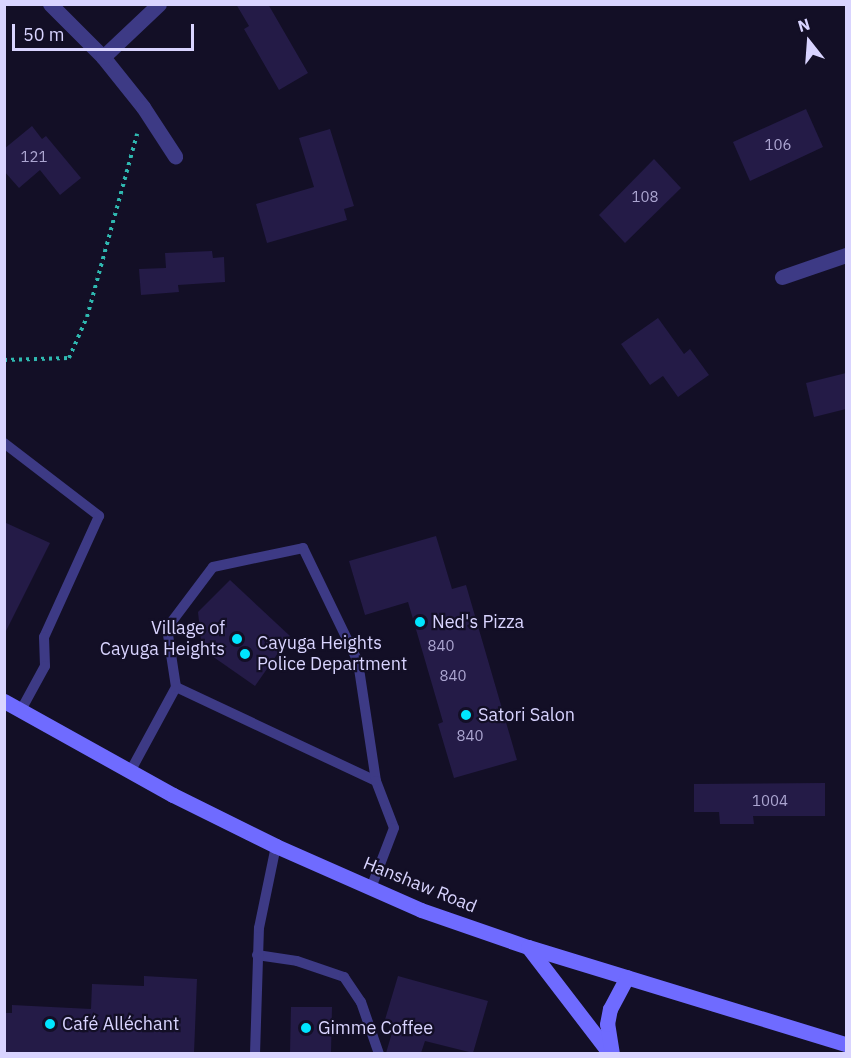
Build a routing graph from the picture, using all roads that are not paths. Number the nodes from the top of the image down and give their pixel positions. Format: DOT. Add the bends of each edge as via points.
graph roads {
  1 [pos="50,4"];
  2 [pos="159,4"];
  3 [pos="103,57"];
  4 [pos="175,156"];
  5 [pos="846,255"];
  6 [pos="782,277"];
  7 [pos="4,443"];
  8 [pos="176,687"];
  9 [pos="4,701"];
  10 [pos="21,710"];
  11 [pos="131,770"];
  12 [pos="376,781"];
  13 [pos="276,846"];
  14 [pos="371,888"];
  15 [pos="528,947"];
  16 [pos="257,955"];
  17 [pos="627,977"];
  18 [pos="846,1044"];
  19 [pos="255,1053"];
  20 [pos="379,1053"];
  21 [pos="611,1053"];
  1 -- 3 [label="street"];
  2 -- 3 [label="street"];
  3 -- 4 [label="street"];
  5 -- 6 [label="street"];
  7 -- 10 [label="lane" via="99,516 44,637 45,666"];
  8 -- 11 [label="lane"];
  8 -- 12 [label="lane"];
  8 -- 12 [label="lane" via="167,628 213,567 303,548 358,662"];
  9 -- 10 [label="street, Hanshaw Road"];
  10 -- 11 [label="street, Hanshaw Road"];
  11 -- 13 [label="street, Hanshaw Road"];
  12 -- 14 [label="lane" via="394,828"];
  13 -- 14 [label="street, Hanshaw Road"];
  13 -- 16 [label="lane"];
  14 -- 15 [label="street, Hanshaw Road"];
  15 -- 17 [label="street, Hanshaw Road"];
  15 -- 21 [label="street"];
  16 -- 19 [label="lane"];
  16 -- 20 [label="lane" via="297,961 344,977 361,1002"];
  17 -- 18 [label="street, Hanshaw Road"];
  17 -- 21 [label="street" via="610,1009 607,1024"];
}
